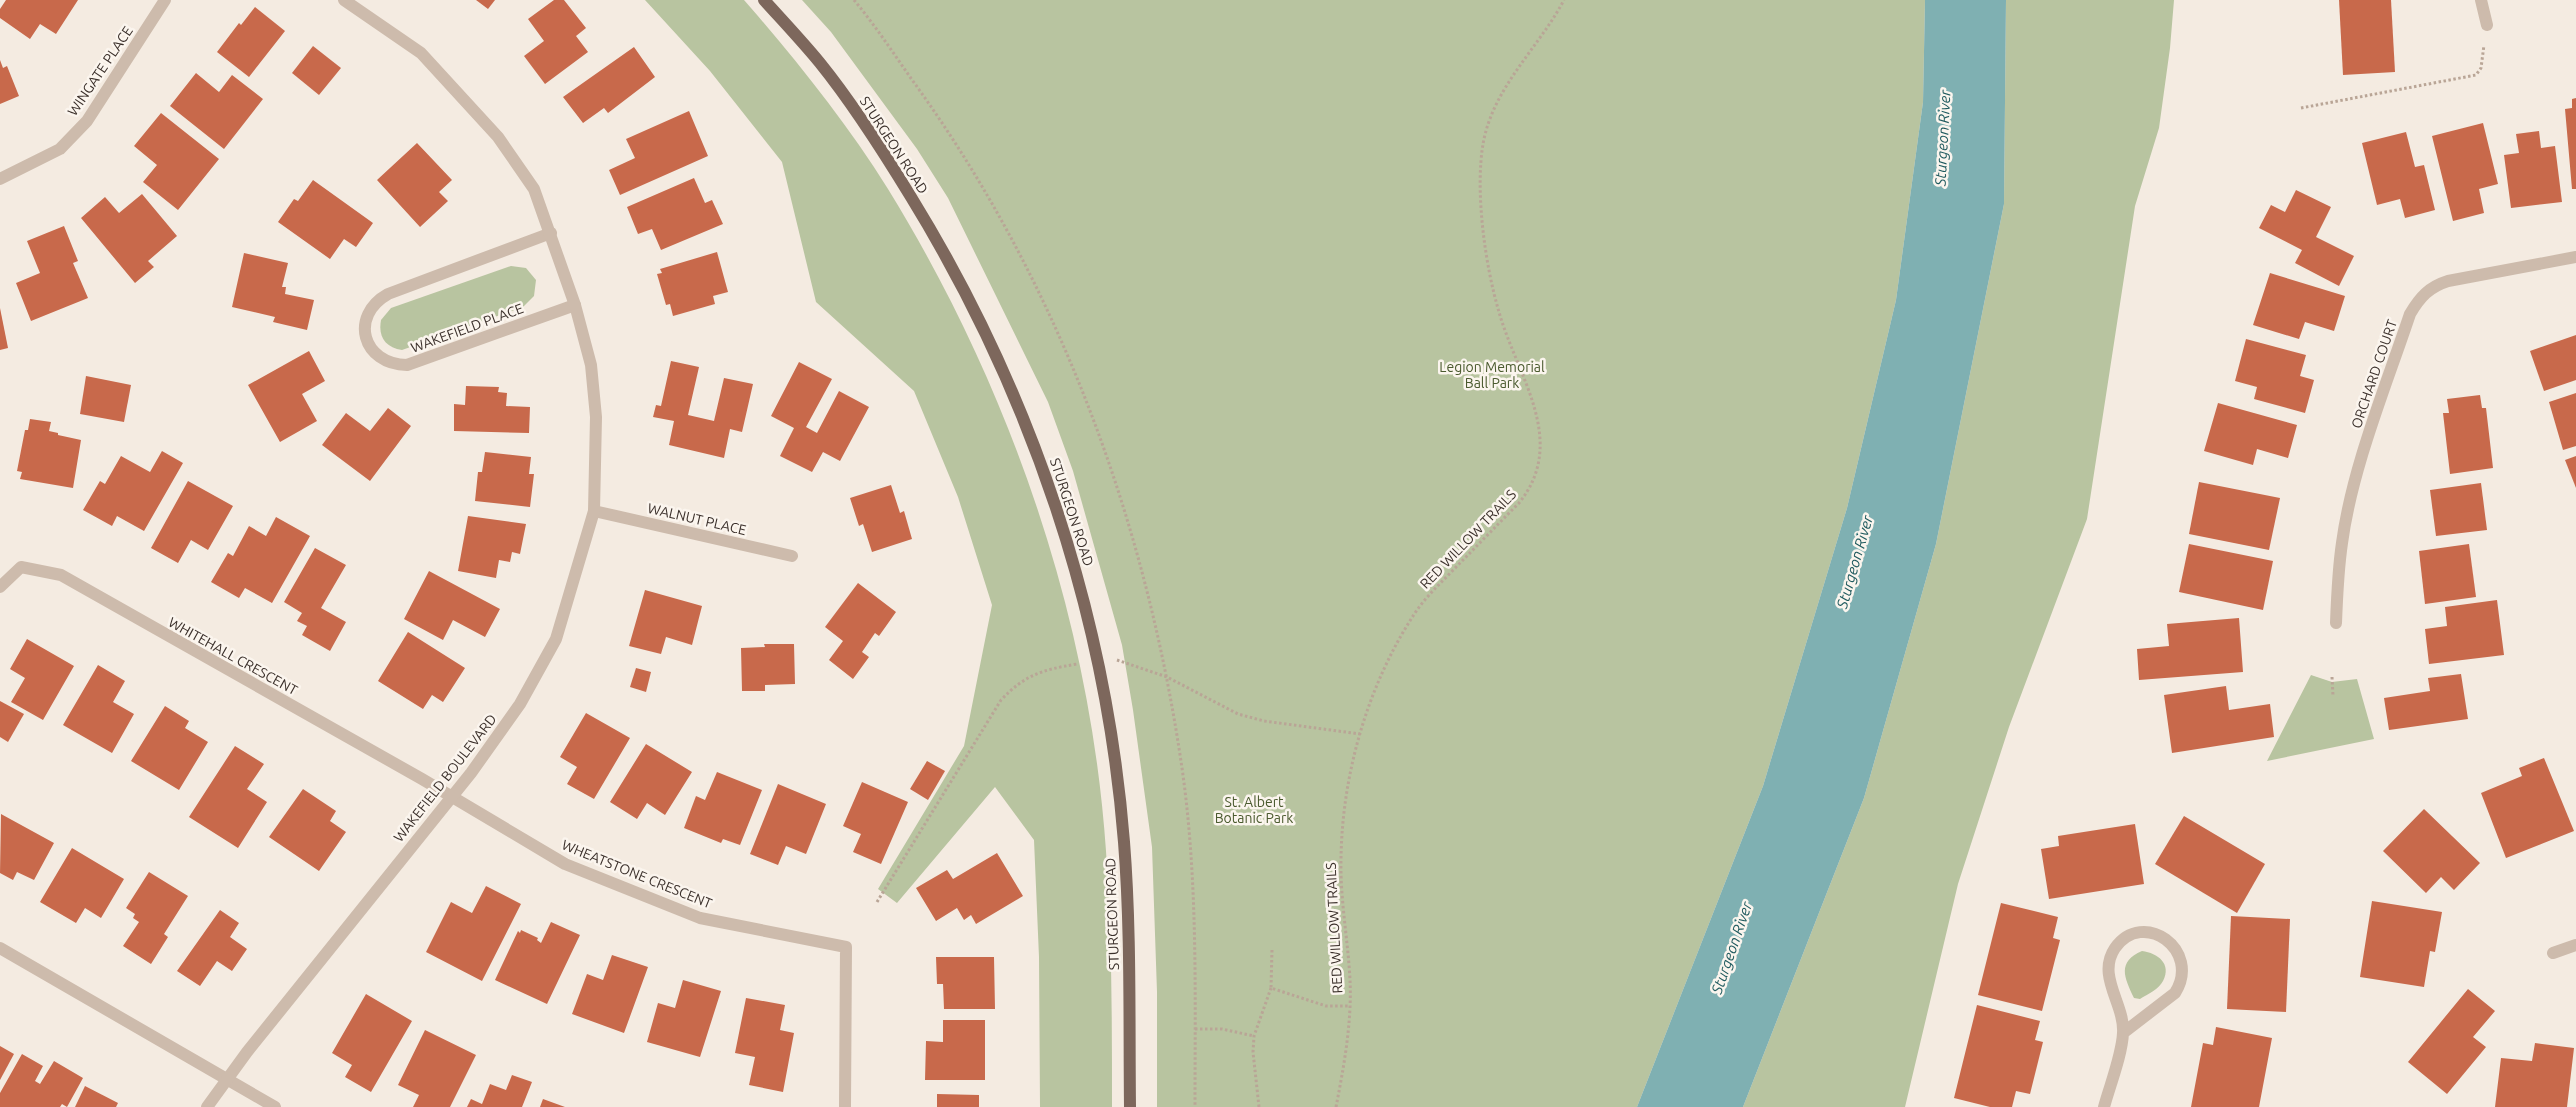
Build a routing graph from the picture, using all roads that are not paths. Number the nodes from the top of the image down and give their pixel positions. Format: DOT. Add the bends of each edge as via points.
graph roads {
  1 [pos="165,0"];
  2 [pos="344,0"];
  3 [pos="764,0"];
  4 [pos="2481,0"];
  5 [pos="2487,25"];
  6 [pos="0,180"];
  7 [pos="551,233"];
  8 [pos="2576,257"];
  9 [pos="575,305"];
  10 [pos="594,511"];
  11 [pos="792,556"];
  12 [pos="0,587"];
  13 [pos="2336,623"];
  14 [pos="452,797"];
  15 [pos="2576,945"];
  16 [pos="0,948"];
  17 [pos="2553,953"];
  18 [pos="2123,1033"];
  19 [pos="226,1079"];
  20 [pos="207,1107"];
  21 [pos="275,1107"];
  22 [pos="845,1107"];
  23 [pos="1130,1107"];
  24 [pos="2104,1107"];
  1 -- 6 [label="street, WINGATE PLACE" via="87,121 60,149"];
  2 -- 7 [label="street, WAKEFIELD BOULEVARD" via="422,53 461,95 498,137 534,189"];
  3 -- 23 [label="main road, STURGEON ROAD" via="820,64 879,144 937,238 993,347 1059,514 1098,661 1113,749 1124,843"];
  4 -- 5 [label="street"];
  7 -- 9 [label="street, WAKEFIELD BOULEVARD"];
  7 -- 9 [label="street, WAKEFIELD PLACE" via="378,300 366,320 368,344 374,354 384,360 407,365"];
  8 -- 13 [label="street, ORCHARD COURT" via="2448,281 2428,290 2418,301 2410,314 2365,448 2346,519"];
  9 -- 10 [label="street, WAKEFIELD BOULEVARD" via="591,365 596,417"];
  10 -- 11 [label="street, WALNUT PLACE"];
  10 -- 14 [label="street, WAKEFIELD BOULEVARD" via="556,639 496,741"];
  12 -- 14 [label="street, WHITEHALL CRESCENT" via="22,567 61,575"];
  14 -- 19 [label="street, WAKEFIELD BOULEVARD"];
  14 -- 22 [label="street, WHEATSTONE CRESCENT" via="565,864 700,918 846,947"];
  15 -- 17 [label="street"];
  16 -- 19 [label="street"];
  18 -- 18 [label="street" via="2120,1009 2108,975 2115,949 2123,940 2137,933 2149,932 2164,937 2180,956 2183,970 2180,984 2175,992"];
  18 -- 24 [label="street"];
  19 -- 20 [label="street, WAKEFIELD BOULEVARD"];
  19 -- 21 [label="street"];
}
